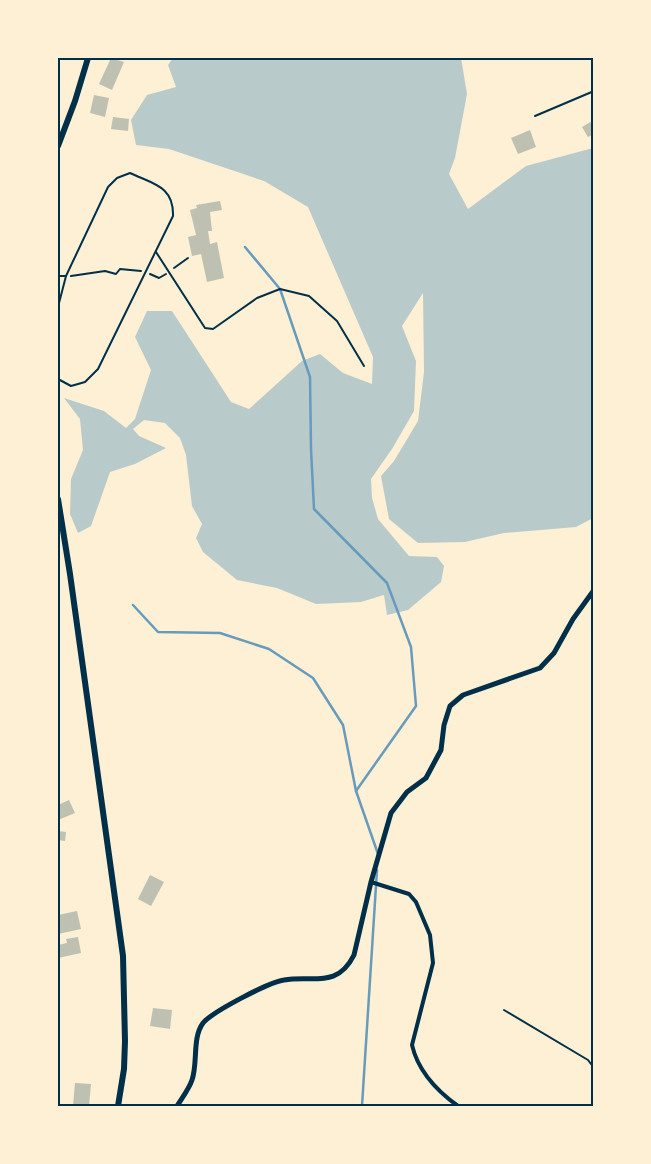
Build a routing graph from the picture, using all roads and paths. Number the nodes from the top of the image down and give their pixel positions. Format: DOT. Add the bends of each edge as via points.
graph roads {
  1 [pos="88,58"];
  2 [pos="594,91"];
  3 [pos="535,116"];
  4 [pos="58,146"];
  5 [pos="156,252"];
  6 [pos="188,258"];
  7 [pos="146,272"];
  8 [pos="169,272"];
  9 [pos="58,276"];
  10 [pos="66,276"];
  11 [pos="58,306"];
  12 [pos="364,366"];
  13 [pos="58,379"];
  14 [pos="58,499"];
  15 [pos="594,590"];
  16 [pos="371,882"];
  17 [pos="504,1010"];
  18 [pos="594,1068"];
  19 [pos="118,1106"];
  20 [pos="178,1106"];
  21 [pos="458,1106"];
  1 -- 4 [label="main road"];
  2 -- 3 [label="lane"];
  5 -- 7 [label="lane"];
  5 -- 8 [label="lane"];
  5 -- 10 [label="lane" via="173,216 174,204 166,190 130,173 117,178 108,187"];
  6 -- 8 [label="path"];
  7 -- 8 [label="path" via="159,278"];
  7 -- 10 [label="path" via="120,269 116,274 105,271"];
  7 -- 13 [label="lane" via="98,369 85,382 71,386"];
  8 -- 12 [label="lane" via="205,328 213,329 257,298 280,289 309,296 337,321"];
  9 -- 10 [label="lane"];
  10 -- 11 [label="lane"];
  14 -- 19 [label="main road" via="123,956 126,1042"];
  15 -- 16 [label="street" via="554,653 540,668 463,695 450,706 441,750 426,778 407,792 391,813"];
  16 -- 20 [label="street" via="349,965 325,980 284,980 261,988 203,1023 192,1081"];
  16 -- 21 [label="street" via="409,894 416,902 430,935 433,963 412,1045 415,1059 423,1072 445,1097"];
  17 -- 18 [label="lane" via="588,1060"];
}
